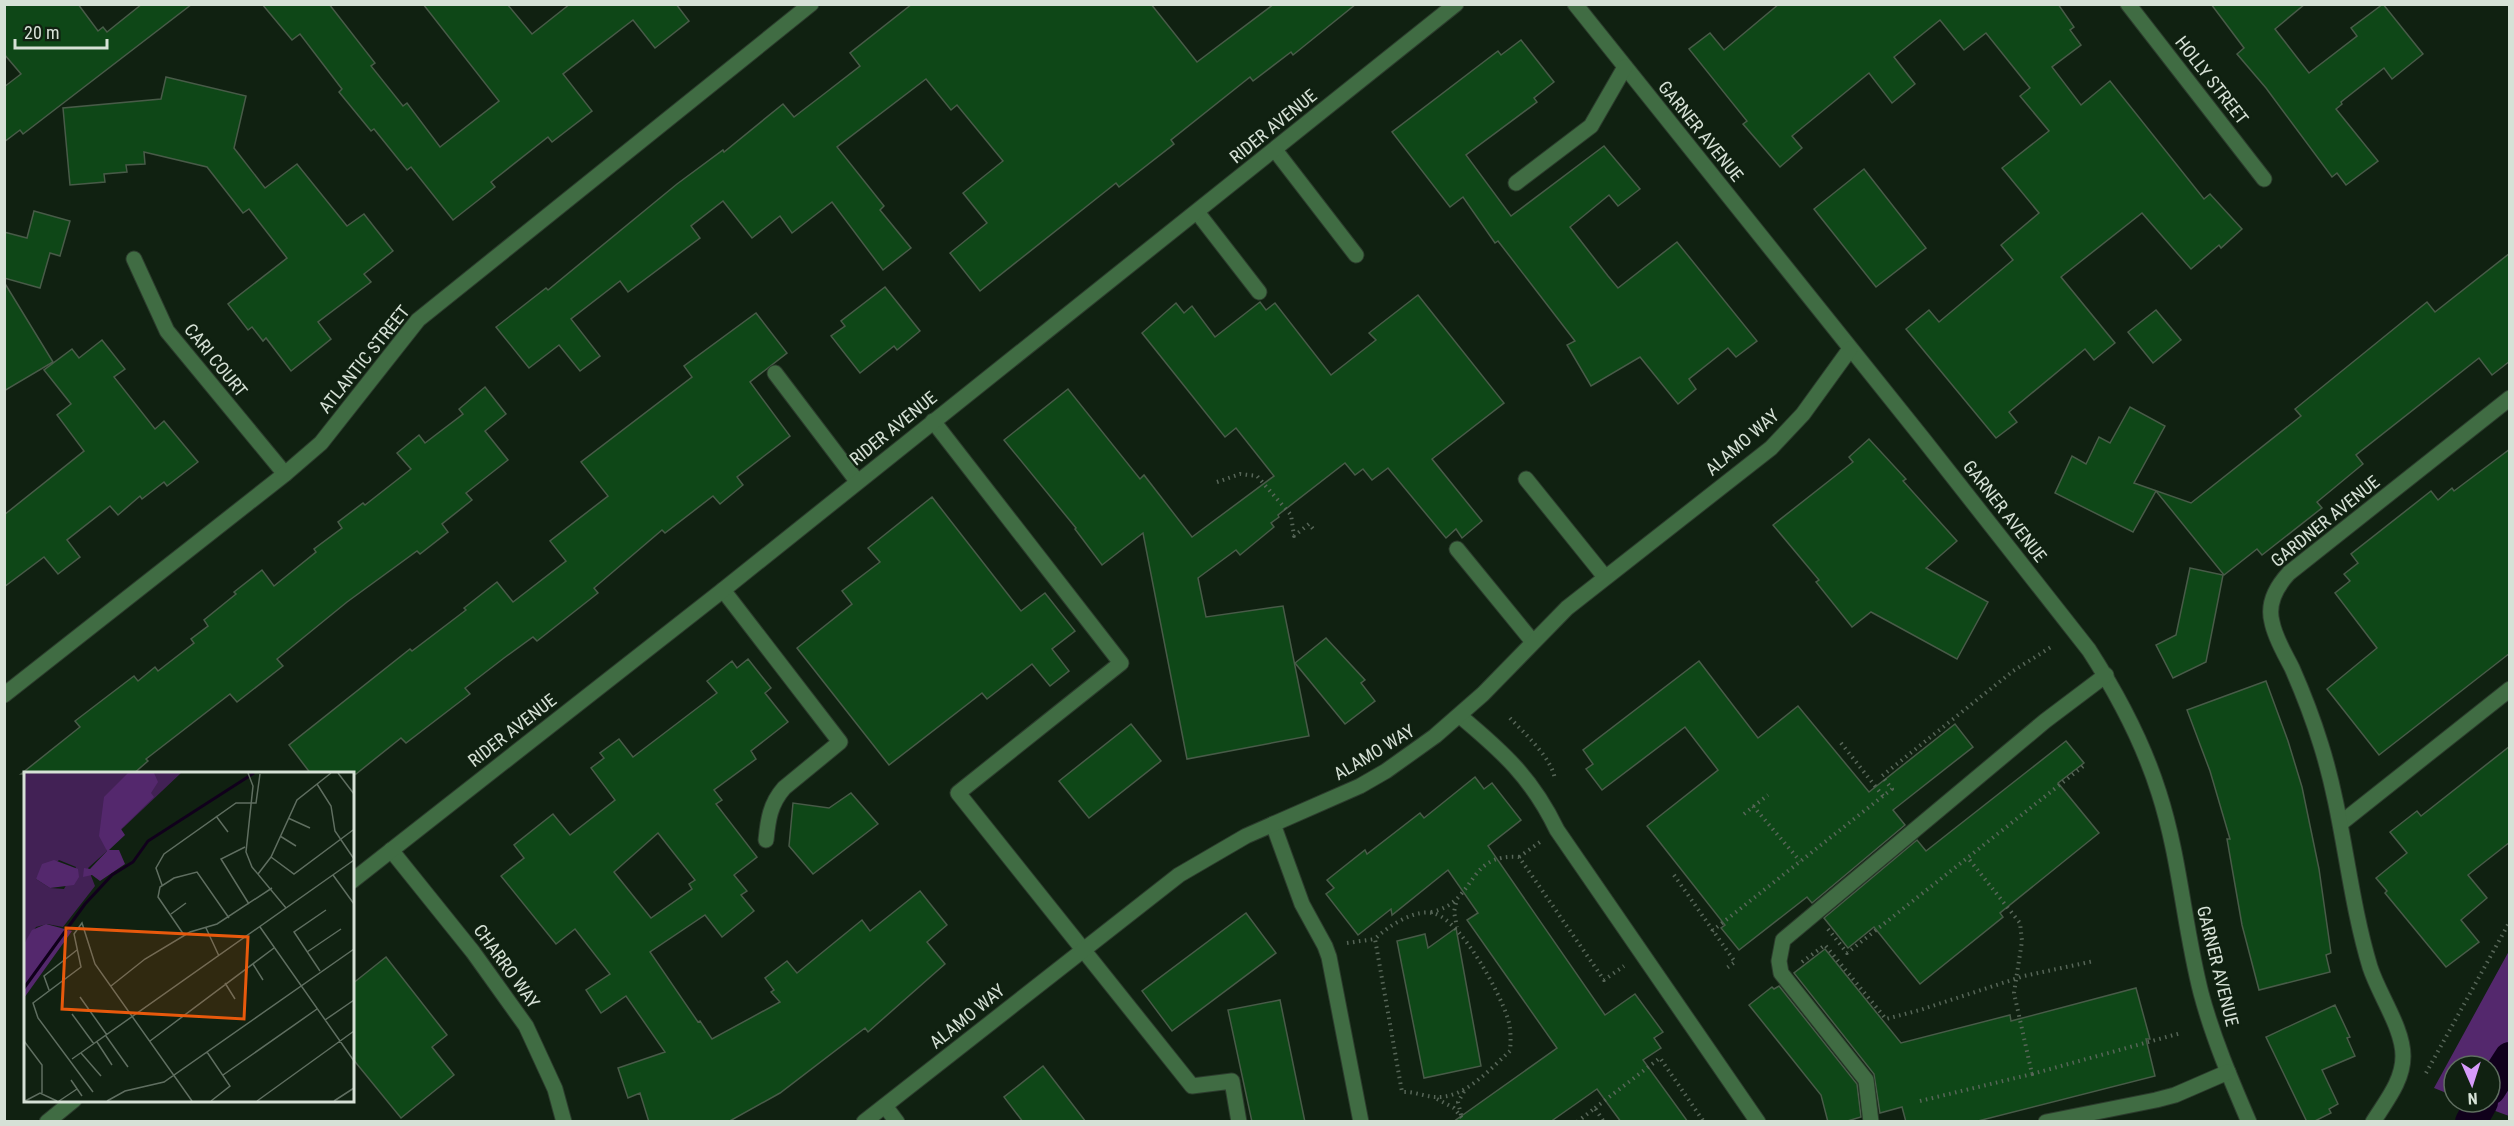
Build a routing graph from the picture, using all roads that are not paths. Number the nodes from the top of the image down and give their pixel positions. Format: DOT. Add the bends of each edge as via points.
graph roads {
  1 [pos="812,4"];
  2 [pos="1456,4"];
  3 [pos="1575,4"];
  4 [pos="2128,4"];
  5 [pos="1625,67"];
  6 [pos="1275,150"];
  7 [pos="2264,179"];
  8 [pos="1516,183"];
  9 [pos="1197,212"];
  10 [pos="1356,255"];
  11 [pos="134,260"];
  12 [pos="1259,292"];
  13 [pos="1850,349"];
  14 [pos="775,373"];
  15 [pos="2510,398"];
  16 [pos="933,421"];
  17 [pos="285,474"];
  18 [pos="1526,479"];
  19 [pos="858,482"];
  20 [pos="1457,549"];
  21 [pos="1605,577"];
  22 [pos="723,590"];
  23 [pos="1533,642"];
  24 [pos="2106,675"];
  25 [pos="2510,688"];
  26 [pos="4,696"];
  27 [pos="1460,716"];
  28 [pos="2342,823"];
  29 [pos="1273,824"];
  30 [pos="766,840"];
  31 [pos="392,850"];
  32 [pos="354,879"];
  33 [pos="1082,949"];
  34 [pos="2228,1072"];
  35 [pos="73,1102"];
  36 [pos="885,1106"];
  37 [pos="47,1122"];
  38 [pos="564,1122"];
  39 [pos="864,1122"];
  40 [pos="897,1122"];
  41 [pos="1239,1122"];
  42 [pos="1361,1122"];
  43 [pos="1758,1122"];
  44 [pos="1871,1122"];
  45 [pos="2046,1122"];
  46 [pos="2249,1122"];
  47 [pos="2373,1122"];
  1 -- 17 [label="street, ATLANTIC STREET" via="418,320 321,443"];
  2 -- 6 [label="street, RIDER AVENUE"];
  3 -- 5 [label="street, GARNER AVENUE"];
  4 -- 7 [label="street, HOLLY STREET"];
  5 -- 8 [label="street" via="1591,126"];
  5 -- 13 [label="street, GARNER AVENUE"];
  6 -- 9 [label="street, RIDER AVENUE"];
  6 -- 10 [label="street"];
  9 -- 12 [label="street"];
  9 -- 16 [label="street, RIDER AVENUE"];
  11 -- 17 [label="street, CARI COURT" via="167,331"];
  13 -- 21 [label="street, ALAMO WAY" via="1803,414 1771,448"];
  13 -- 24 [label="street, GARNER AVENUE"];
  14 -- 19 [label="street"];
  15 -- 28 [label="street, GARDNER AVENUE" via="2289,573 2275,590 2272,622 2314,724"];
  16 -- 19 [label="street, RIDER AVENUE"];
  16 -- 33 [label="street" via="1121,663 958,793"];
  17 -- 26 [label="street, ATLANTIC STREET"];
  18 -- 21 [label="street"];
  19 -- 22 [label="street, RIDER AVENUE"];
  20 -- 23 [label="street"];
  21 -- 23 [label="street, ALAMO WAY"];
  22 -- 30 [label="street" via="840,742 777,796 768,818"];
  22 -- 31 [label="street, RIDER AVENUE"];
  23 -- 27 [label="street, ALAMO WAY"];
  24 -- 34 [label="street, GARNER AVENUE" via="2135,732 2159,793 2202,994"];
  24 -- 44 [label="street" via="2045,721 1783,940 1779,961 1784,976 1866,1080"];
  25 -- 28 [label="street"];
  27 -- 29 [label="street, ALAMO WAY" via="1386,771"];
  27 -- 43 [label="street" via="1527,778 1557,830"];
  28 -- 47 [label="street, GARDNER AVENUE" via="2353,902 2371,968 2403,1049 2397,1083"];
  29 -- 33 [label="street, ALAMO WAY" via="1179,876"];
  29 -- 42 [label="street" via="1302,904 1325,945"];
  31 -- 32 [label="street, RIDER AVENUE"];
  31 -- 38 [label="street, CHARRO WAY" via="526,1026 555,1089"];
  33 -- 36 [label="street, ALAMO WAY"];
  33 -- 41 [label="street" via="1192,1086 1232,1081"];
  34 -- 45 [label="street" via="2175,1095"];
  34 -- 46 [label="street, GARNER AVENUE"];
  35 -- 37 [label="street"];
  36 -- 39 [label="street, ALAMO WAY"];
  36 -- 40 [label="street"];
}
